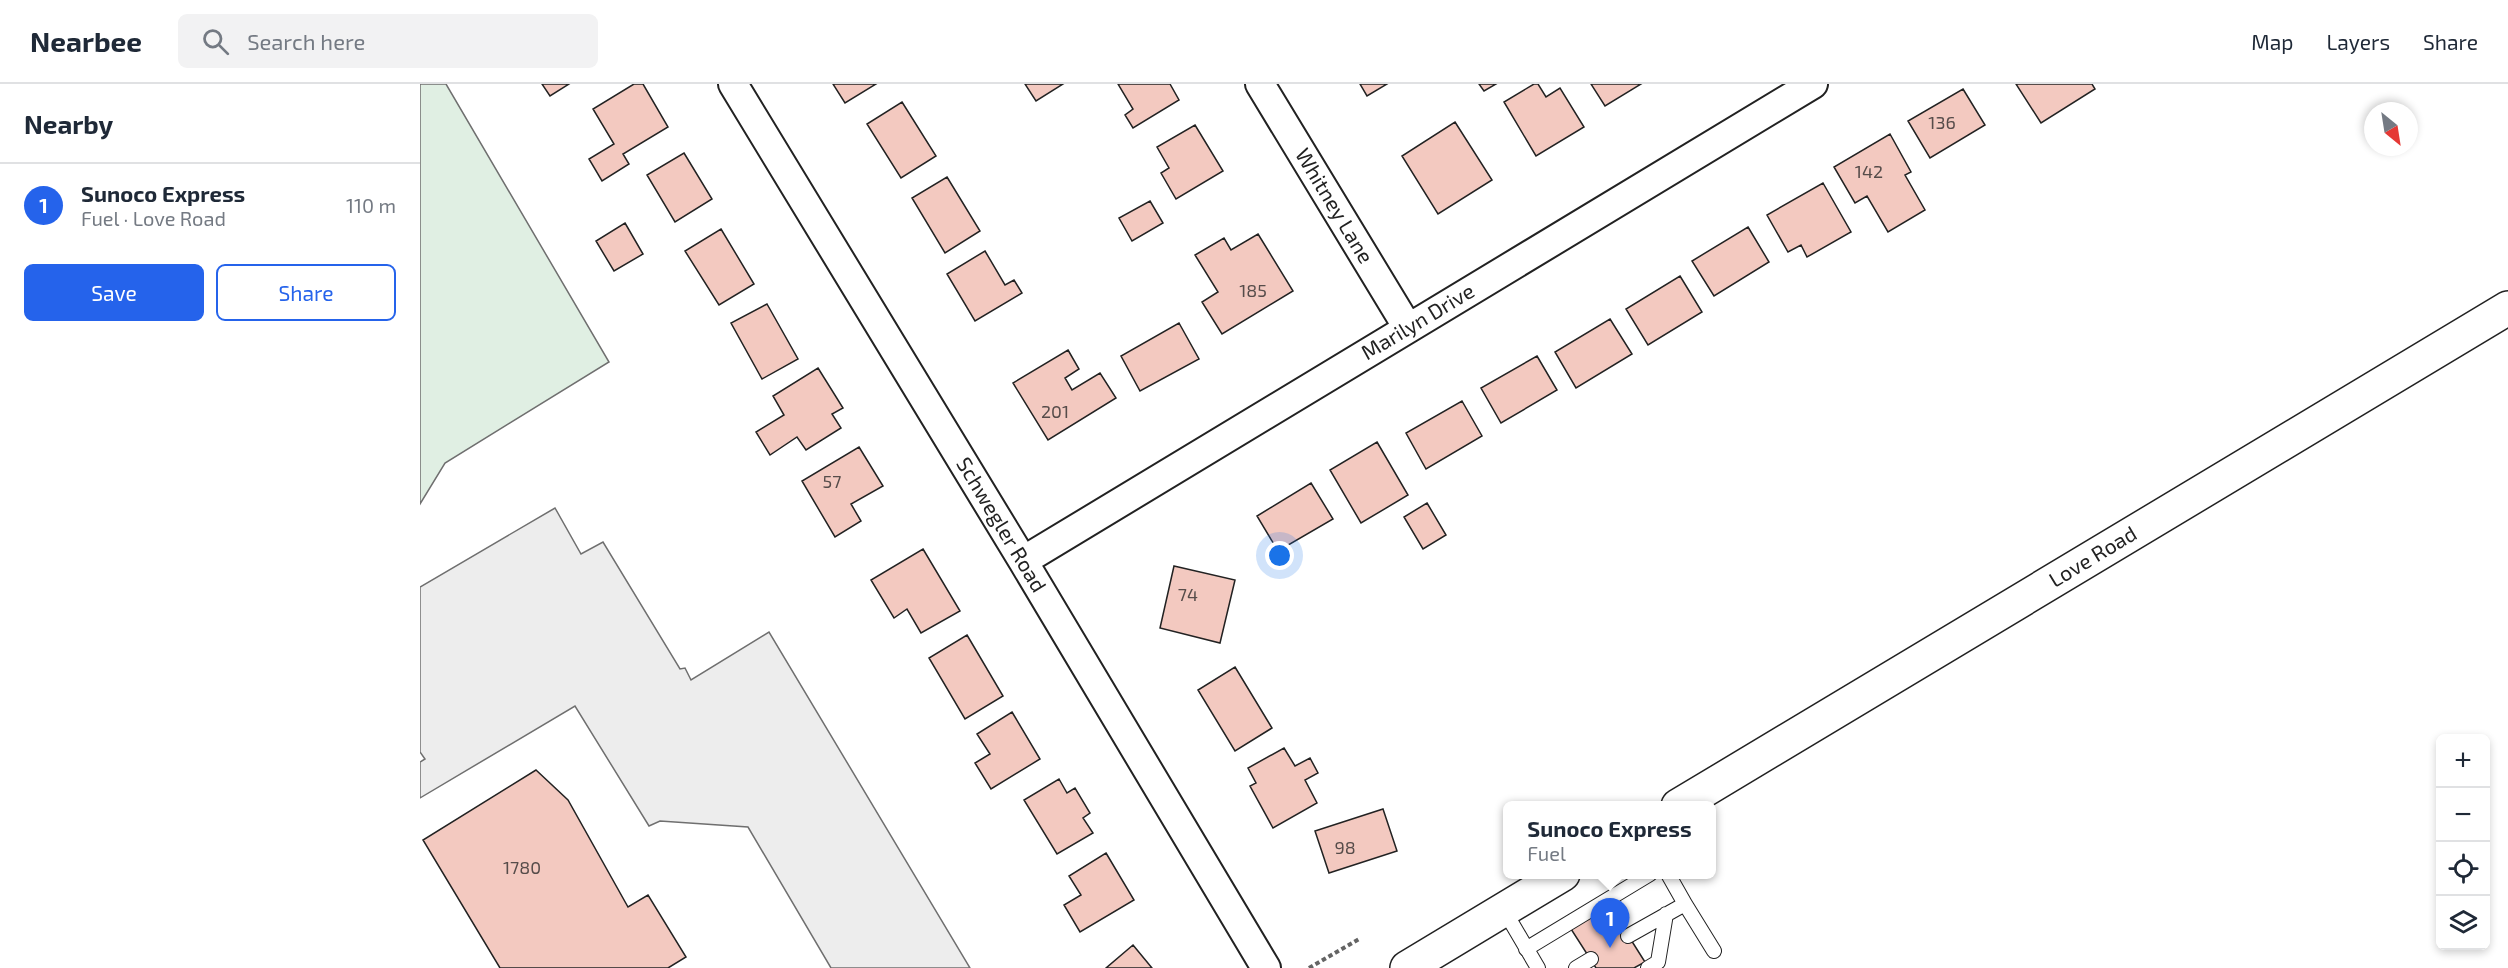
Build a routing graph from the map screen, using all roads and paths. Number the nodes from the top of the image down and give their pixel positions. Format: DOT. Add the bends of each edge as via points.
graph roads {
  1 [pos="733,84"];
  2 [pos="1260,84"];
  3 [pos="1813,84"];
  4 [pos="2508,308"];
  5 [pos="1408,328"];
  6 [pos="1023,561"];
  7 [pos="1686,801"];
  8 [pos="1555,879"];
  9 [pos="1642,879"];
  10 [pos="1671,879"];
  11 [pos="1685,904"];
  12 [pos="1504,910"];
  13 [pos="1666,914"];
  14 [pos="1629,936"];
  15 [pos="1359,939"];
  16 [pos="1526,949"];
  17 [pos="1714,951"];
  18 [pos="1591,959"];
  19 [pos="1266,968"];
  20 [pos="1310,968"];
  21 [pos="1407,968"];
  22 [pos="1538,968"];
  23 [pos="1576,968"];
  24 [pos="1648,968"];
  1 -- 6 [label="street, Schwegler Road"];
  2 -- 5 [label="street, Whitney Lane"];
  3 -- 5 [label="street, Marilyn Drive"];
  4 -- 7 [label="street, Love Road"];
  5 -- 6 [label="street, Marilyn Drive"];
  6 -- 19 [label="street, Schwegler Road"];
  8 -- 12 [label="street"];
  9 -- 16 [label="lane"];
  10 -- 11 [label="lane"];
  11 -- 13 [label="lane"];
  11 -- 17 [label="lane"];
  12 -- 16 [label="lane"];
  12 -- 21 [label="street"];
  13 -- 14 [label="lane"];
  13 -- 24 [label="lane" via="1658,962"];
  15 -- 20 [label="path"];
  16 -- 22 [label="lane"];
  18 -- 23 [label="lane"];
}
